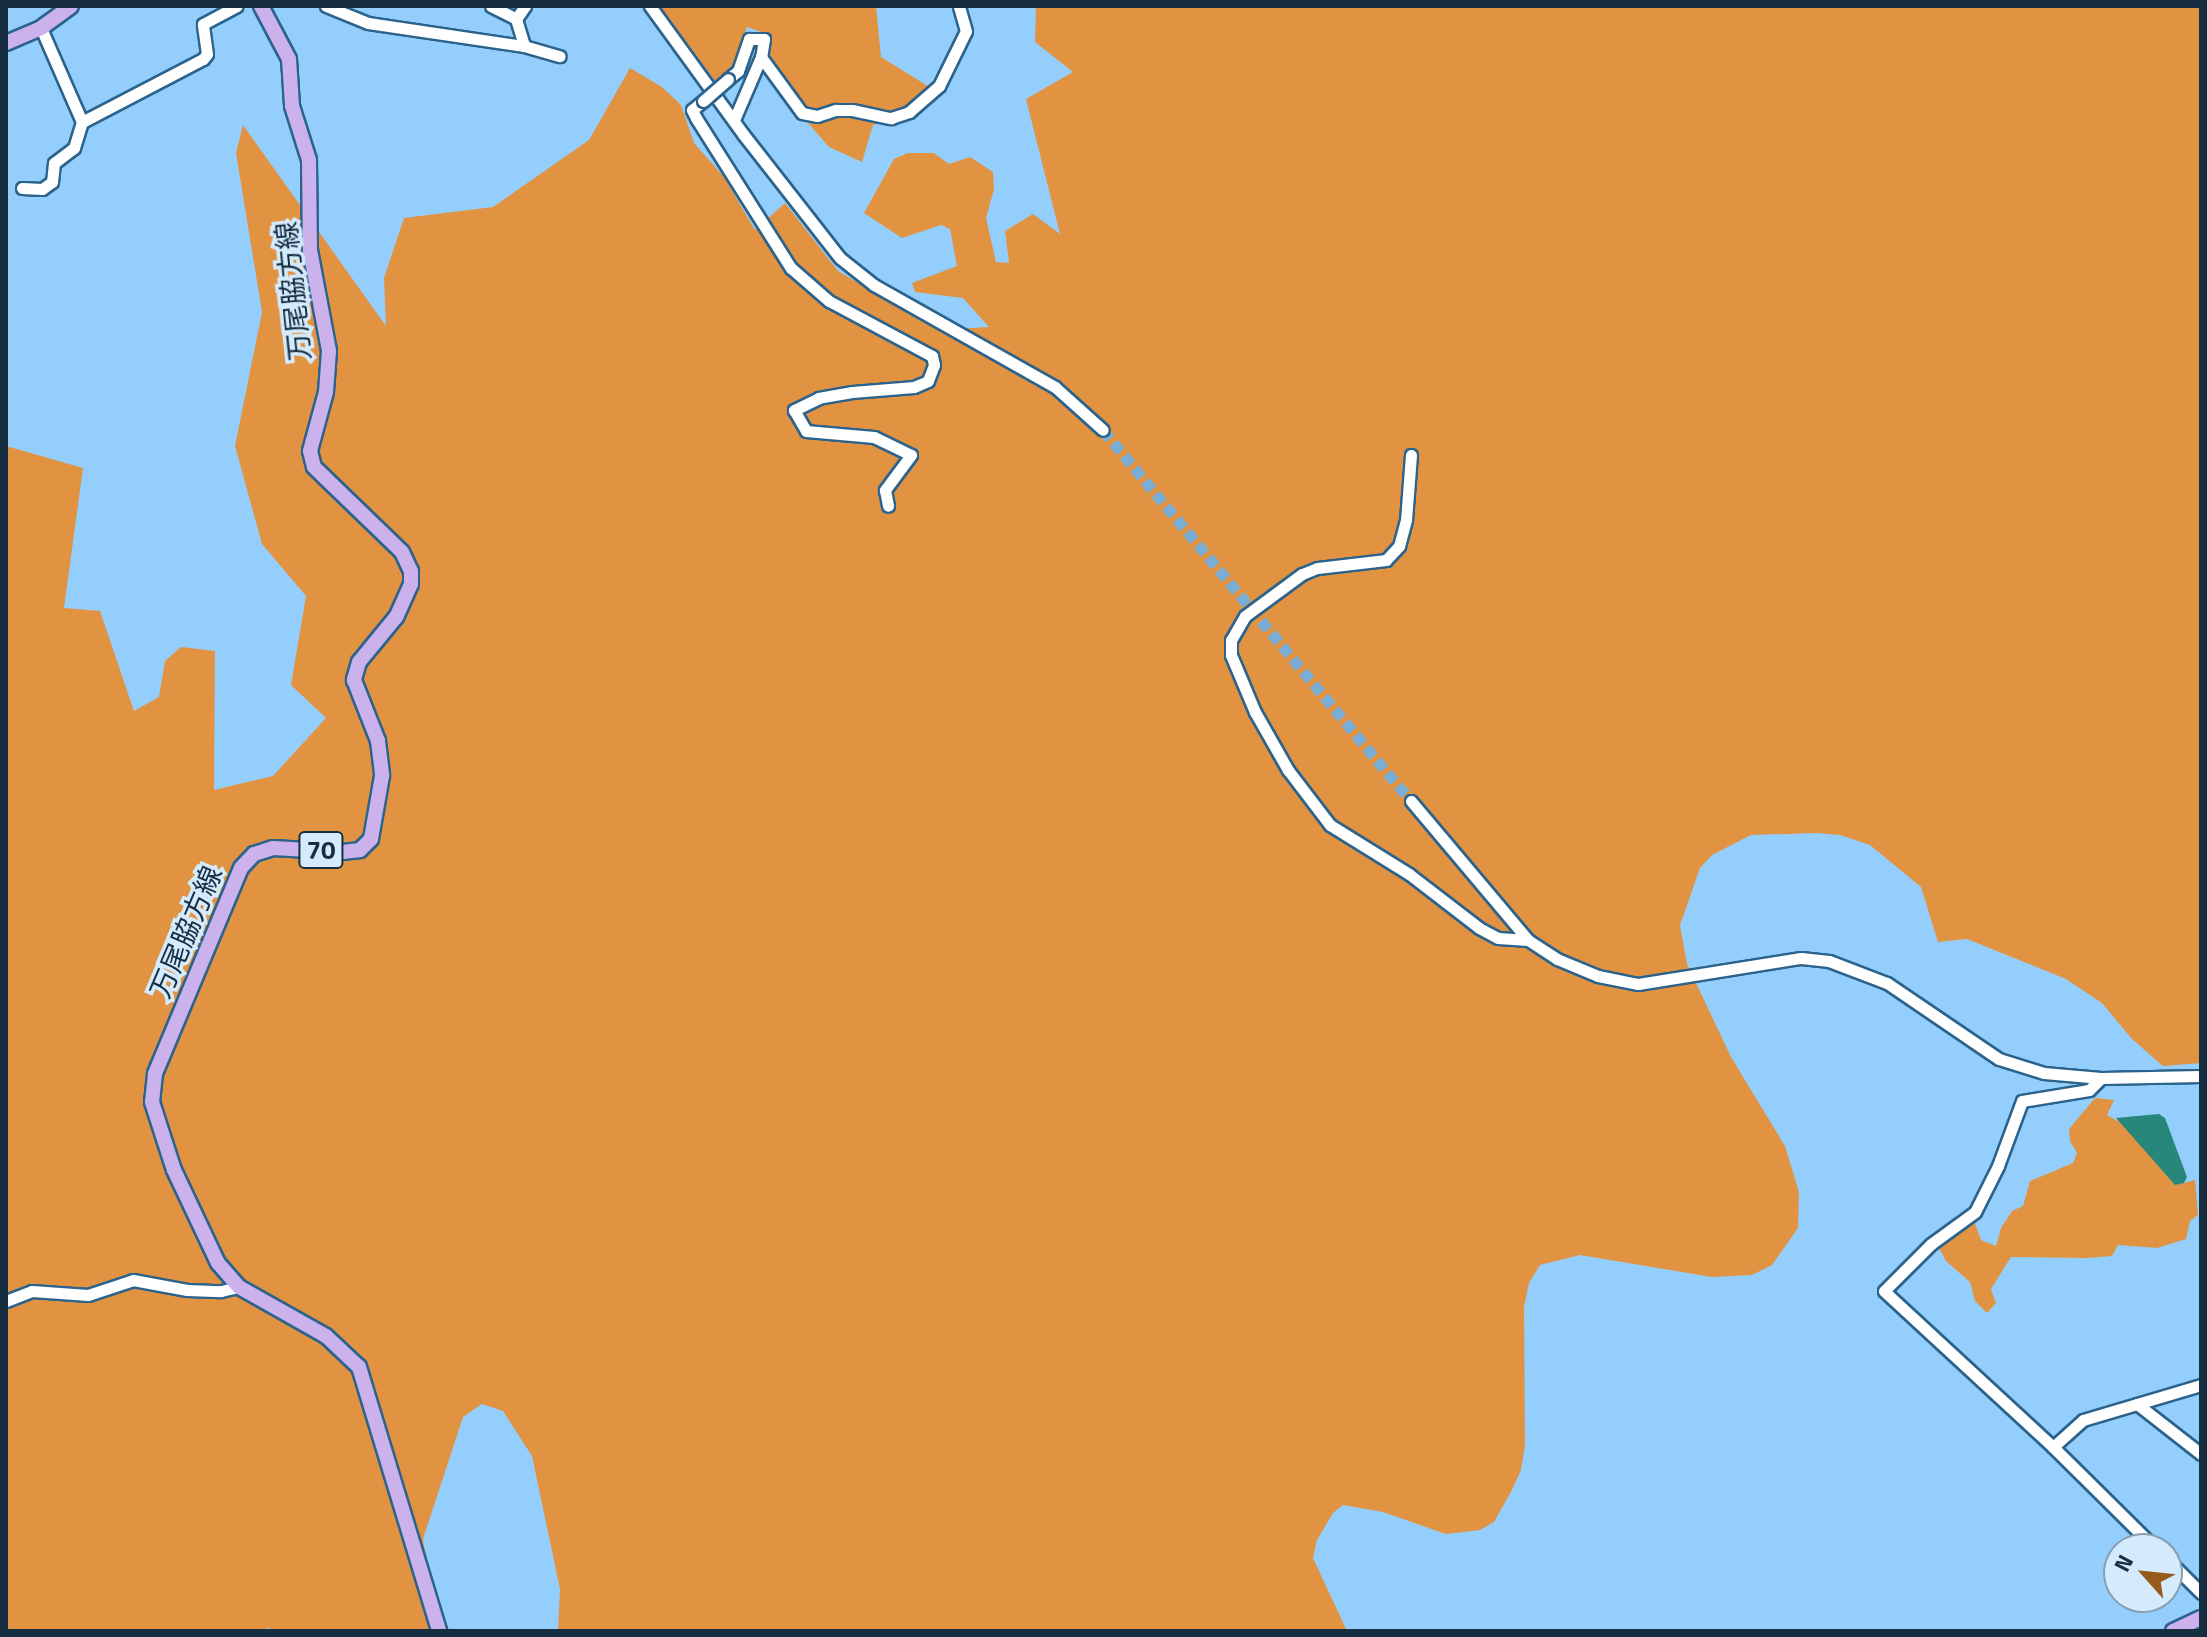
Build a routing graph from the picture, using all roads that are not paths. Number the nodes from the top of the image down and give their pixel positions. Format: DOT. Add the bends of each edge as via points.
graph roads {
  1 [pos="71,6"];
  2 [pos="237,6"];
  3 [pos="261,6"];
  4 [pos="326,6"];
  5 [pos="491,6"];
  6 [pos="525,6"];
  7 [pos="650,6"];
  8 [pos="959,6"];
  9 [pos="516,19"];
  10 [pos="41,28"];
  11 [pos="6,43"];
  12 [pos="524,46"];
  13 [pos="560,56"];
  14 [pos="761,57"];
  15 [pos="734,120"];
  16 [pos="82,122"];
  17 [pos="22,188"];
  18 [pos="1103,430"];
  19 [pos="1411,455"];
  20 [pos="888,506"];
  21 [pos="1411,801"];
  22 [pos="1528,940"];
  23 [pos="2201,1076"];
  24 [pos="2101,1078"];
  25 [pos="239,1287"];
  26 [pos="6,1301"];
  27 [pos="2201,1385"];
  28 [pos="2137,1404"];
  29 [pos="2053,1447"];
  30 [pos="2201,1454"];
  31 [pos="2140,1533"];
  32 [pos="2183,1575"];
  33 [pos="2201,1593"];
  34 [pos="2201,1618"];
  35 [pos="439,1631"];
  36 [pos="2173,1631"];
  1 -- 10 [label="main road"];
  2 -- 16 [label="street" via="203,24 203,59"];
  3 -- 25 [label="main road, 万尾脇方線 / 70" via="289,59 292,106 309,160 310,250 329,351 326,392 310,451 314,467 402,552 411,584 396,617 359,662 354,680 378,741 382,776 371,839 360,850 273,848 254,854 241,868 155,1074 152,1102 174,1170 218,1263"];
  4 -- 12 [label="street" via="368,23"];
  5 -- 9 [label="street"];
  6 -- 9 [label="street"];
  7 -- 15 [label="street"];
  8 -- 14 [label="street" via="966,31 939,86 909,112 891,118 852,110 802,113"];
  9 -- 12 [label="street"];
  10 -- 11 [label="main road"];
  10 -- 16 [label="street"];
  12 -- 13 [label="street"];
  14 -- 15 [label="street"];
  14 -- 20 [label="street, bridge" via="764,39 749,39 738,71 692,110 706,137 791,268 829,301 932,356 928,381 914,387 819,398 794,410 806,431 874,437 911,455 885,490"];
  15 -- 18 [label="street" via="840,258 874,285 1055,387"];
  16 -- 17 [label="street" via="74,148 54,163 52,182 42,189"];
  19 -- 22 [label="street" via="1399,546 1386,560 1302,574 1245,616 1231,640 1231,655 1288,770 1330,825 1409,874 1479,928 1498,938"];
  21 -- 22 [label="street"];
  22 -- 24 [label="street" via="1598,976 1638,984 1801,958 1829,961 1887,983 1999,1059 2044,1073"];
  23 -- 24 [label="street"];
  24 -- 29 [label="street" via="2089,1090 2022,1101 1975,1212 1931,1244 1884,1291"];
  25 -- 26 [label="street" via="187,1290 133,1280 88,1295 32,1291"];
  25 -- 35 [label="main road, 万尾脇方線 / 70" via="326,1336 359,1367"];
  27 -- 28 [label="street"];
  28 -- 29 [label="street" via="2083,1420"];
  28 -- 30 [label="street"];
  29 -- 31 [label="street"];
  32 -- 33 [label="street"];
  34 -- 36 [label="main road"];
}
